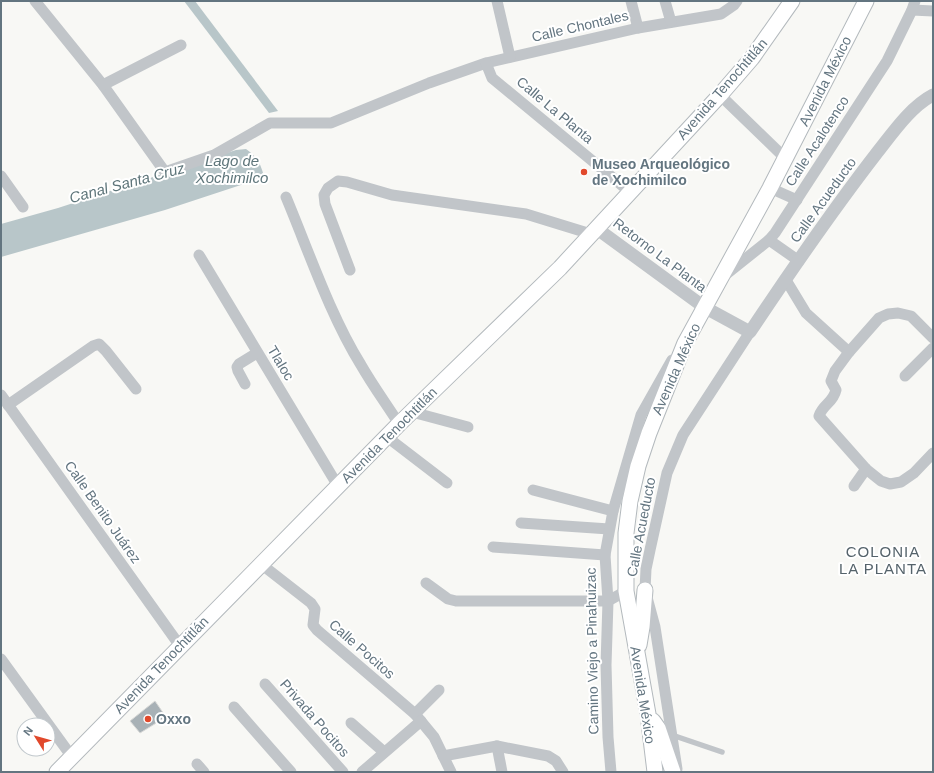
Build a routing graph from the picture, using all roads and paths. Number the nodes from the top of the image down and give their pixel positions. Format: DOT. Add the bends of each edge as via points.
graph roads {
  1 [pos="497,1"];
  2 [pos="631,1"];
  3 [pos="665,1"];
  4 [pos="737,1"];
  5 [pos="792,1"];
  6 [pos="866,1"];
  7 [pos="41,3"];
  8 [pos="914,6"];
  9 [pos="933,11"];
  10 [pos="671,22"];
  11 [pos="638,28"];
  12 [pos="181,45"];
  13 [pos="510,57"];
  14 [pos="486,63"];
  15 [pos="103,85"];
  16 [pos="720,95"];
  17 [pos="933,95"];
  18 [pos="785,158"];
  19 [pos="1,176"];
  20 [pos="770,188"];
  21 [pos="630,192"];
  22 [pos="286,197"];
  23 [pos="797,200"];
  24 [pos="23,207"];
  25 [pos="594,231"];
  26 [pos="769,240"];
  27 [pos="199,255"];
  28 [pos="799,261"];
  29 [pos="350,270"];
  30 [pos="720,279"];
  31 [pos="786,280"];
  32 [pos="704,308"];
  33 [pos="750,332"];
  34 [pos="933,338"];
  35 [pos="685,343"];
  36 [pos="933,348"];
  37 [pos="849,352"];
  38 [pos="257,353"];
  39 [pos="905,376"];
  40 [pos="245,384"];
  41 [pos="136,389"];
  42 [pos="1,395"];
  43 [pos="8,405"];
  44 [pos="412,412"];
  45 [pos="399,424"];
  46 [pos="468,427"];
  47 [pos="387,437"];
  48 [pos="933,453"];
  49 [pos="869,472"];
  50 [pos="447,483"];
  51 [pos="338,486"];
  52 [pos="854,486"];
  53 [pos="533,490"];
  54 [pos="612,511"];
  55 [pos="522,523"];
  56 [pos="609,529"];
  57 [pos="493,547"];
  58 [pos="605,555"];
  59 [pos="260,564"];
  60 [pos="426,583"];
  61 [pos="645,590"];
  62 [pos="626,591"];
  63 [pos="608,601"];
  64 [pos="180,646"];
  65 [pos="637,658"];
  66 [pos="1,659"];
  67 [pos="265,684"];
  68 [pos="439,690"];
  69 [pos="234,707"];
  70 [pos="648,714"];
  71 [pos="418,717"];
  72 [pos="352,723"];
  73 [pos="672,734"];
  74 [pos="497,746"];
  75 [pos="384,752"];
  76 [pos="722,752"];
  77 [pos="443,756"];
  78 [pos="72,757"];
  79 [pos="59,771"];
  80 [pos="291,772"];
  81 [pos="343,772"];
  82 [pos="362,772"];
  83 [pos="451,772"];
  84 [pos="502,772"];
  85 [pos="563,772"];
  86 [pos="611,772"];
  87 [pos="655,772"];
  88 [pos="673,772"];
  89 [pos="678,772"];
  1 -- 13 [label="street"];
  2 -- 11 [label="street"];
  3 -- 10 [label="street"];
  4 -- 10 [label="street, Calle Chontales" via="721,14"];
  5 -- 16 [label="main road, Avenida Tenochtitlán" via="752,58"];
  6 -- 18 [label="main road, Avenida México"];
  7 -- 15 [label="street"];
  8 -- 9 [label="street"];
  8 -- 23 [label="street, Calle Acalotenco" via="887,61"];
  10 -- 11 [label="street, Calle Chontales"];
  11 -- 13 [label="street, Calle Chontales"];
  12 -- 15 [label="street"];
  13 -- 14 [label="street, Calle Chontales"];
  14 -- 15 [label="street, Calle Chontales" via="428,83 331,123 270,123 214,154 165,172"];
  14 -- 21 [label="street, Calle La Planta" via="492,78"];
  16 -- 18 [label="street"];
  16 -- 21 [label="main road, Avenida Tenochtitlán"];
  17 -- 28 [label="street, Calle Acueducto" via="904,119 860,175"];
  18 -- 20 [label="main road, Avenida México"];
  19 -- 24 [label="street"];
  20 -- 23 [label="street"];
  20 -- 30 [label="main road, Avenida México"];
  21 -- 25 [label="main road, Avenida Tenochtitlán"];
  22 -- 45 [label="street" via="344,333 361,365"];
  23 -- 26 [label="street, Calle Acalotenco"];
  25 -- 29 [label="street" via="526,214 392,194 338,181 328,188 324,195 325,204"];
  25 -- 32 [label="street, Retorno La Planta"];
  25 -- 44 [label="main road, Avenida Tenochtitlán" via="560,268"];
  26 -- 28 [label="street"];
  26 -- 30 [label="street, Calle Acalotenco"];
  27 -- 38 [label="street, Tlaloc"];
  28 -- 31 [label="street, Calle Acueducto"];
  30 -- 32 [label="main road, Avenida México"];
  31 -- 33 [label="street, Calle Acueducto"];
  31 -- 37 [label="street" via="806,312"];
  32 -- 33 [label="street"];
  32 -- 35 [label="main road, Avenida México"];
  33 -- 61 [label="street, Calle Acueducto" via="674,453 650,550"];
  34 -- 37 [label="street" via="911,316 888,314 879,318"];
  35 -- 54 [label="street, Camino Viejo a Pinahuizac" via="679,348 641,415"];
  35 -- 62 [label="main road, Avenida México" via="638,466 626,533"];
  36 -- 39 [label="street"];
  37 -- 49 [label="street" via="831,381 836,390 835,397 821,410 819,416"];
  38 -- 40 [label="street" via="237,366"];
  38 -- 51 [label="street, Tlaloc"];
  41 -- 43 [label="street" via="99,344"];
  42 -- 43 [label="street, Calle Benito Juárez"];
  43 -- 64 [label="street, Calle Benito Juárez"];
  44 -- 45 [label="main road, Avenida Tenochtitlán"];
  44 -- 46 [label="street"];
  45 -- 47 [label="main road, Avenida Tenochtitlán"];
  47 -- 50 [label="street"];
  47 -- 51 [label="main road, Avenida Tenochtitlán"];
  48 -- 49 [label="street" via="914,473 901,482 890,484"];
  49 -- 52 [label="street"];
  51 -- 59 [label="main road, Avenida Tenochtitlán"];
  53 -- 54 [label="street"];
  54 -- 56 [label="street, Camino Viejo a Pinahuizac"];
  55 -- 56 [label="street"];
  56 -- 58 [label="street, Camino Viejo a Pinahuizac"];
  57 -- 58 [label="street"];
  58 -- 63 [label="street, Camino Viejo a Pinahuizac"];
  59 -- 64 [label="main road, Avenida Tenochtitlán"];
  59 -- 71 [label="street, Calle Pocitos" via="311,603 315,609 313,625 317,630"];
  60 -- 63 [label="street" via="448,599 456,601"];
  61 -- 65 [label="main road"];
  61 -- 73 [label="street, Calle Acueducto" via="656,627"];
  62 -- 63 [label="street"];
  62 -- 65 [label="main road, Avenida México"];
  63 -- 86 [label="street, Camino Viejo a Pinahuizac" via="607,689"];
  64 -- 78 [label="main road, Avenida Tenochtitlán"];
  65 -- 70 [label="main road, Avenida México"];
  66 -- 78 [label="street"];
  67 -- 81 [label="street, Privada Pocitos"];
  68 -- 71 [label="street"];
  69 -- 80 [label="street"];
  70 -- 87 [label="main road, Avenida México"];
  70 -- 88 [label="main road" via="658,728"];
  71 -- 75 [label="street"];
  71 -- 77 [label="street, Calle Pocitos" via="434,737"];
  72 -- 75 [label="street"];
  73 -- 76 [label="lane"];
  73 -- 89 [label="street, Calle Acueducto"];
  74 -- 77 [label="street"];
  74 -- 84 [label="street"];
  74 -- 85 [label="street" via="548,756 556,761"];
  75 -- 82 [label="street"];
  77 -- 83 [label="street, Calle Pocitos"];
  78 -- 79 [label="main road, Avenida Tenochtitlán"];
}
